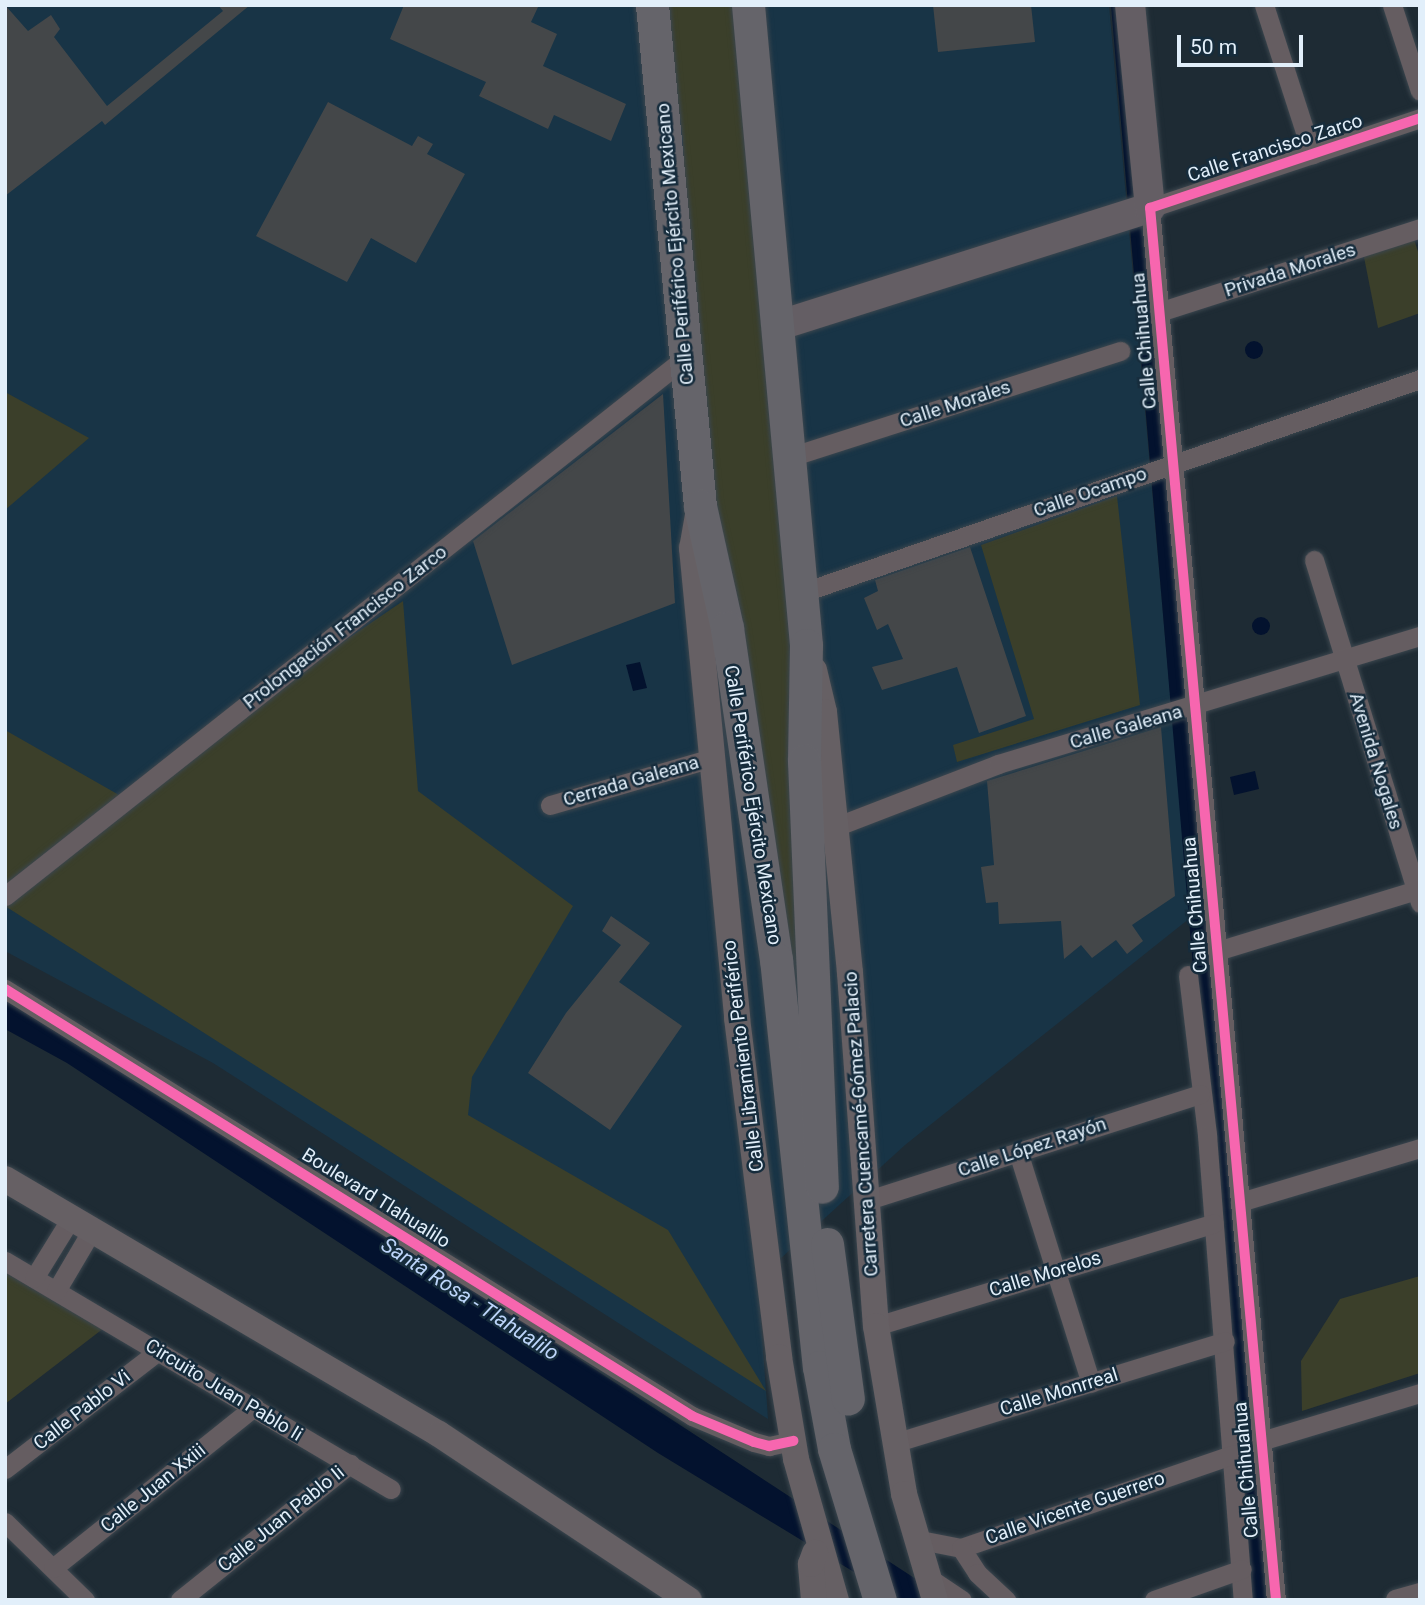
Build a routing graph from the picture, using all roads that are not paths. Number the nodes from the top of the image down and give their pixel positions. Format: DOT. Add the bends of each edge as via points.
graph roads {
  1 [pos="652,5"];
  2 [pos="748,5"];
  3 [pos="1130,5"];
  4 [pos="1264,5"];
  5 [pos="1392,5"];
  6 [pos="1420,91"];
  7 [pos="1420,118"];
  8 [pos="1312,154"];
  9 [pos="1136,212"];
  10 [pos="1420,228"];
  11 [pos="1159,312"];
  12 [pos="777,326"];
  13 [pos="1120,351"];
  14 [pos="685,358"];
  15 [pos="1420,379"];
  16 [pos="790,457"];
  17 [pos="1169,465"];
  18 [pos="700,506"];
  19 [pos="1314,560"];
  20 [pos="801,593"];
  21 [pos="1420,636"];
  22 [pos="806,645"];
  23 [pos="1345,659"];
  24 [pos="1191,708"];
  25 [pos="712,758"];
  26 [pos="550,805"];
  27 [pos="835,827"];
  28 [pos="1418,894"];
  29 [pos="5,896"];
  30 [pos="1217,951"];
  31 [pos="1188,975"];
  32 [pos="5,989"];
  33 [pos="1200,1094"];
  34 [pos="1420,1148"];
  35 [pos="1018,1152"];
  36 [pos="5,1179"];
  37 [pos="865,1201"];
  38 [pos="1240,1202"];
  39 [pos="1214,1223"];
  40 [pos="82,1224"];
  41 [pos="5,1261"];
  42 [pos="1055,1271"];
  43 [pos="34,1278"];
  44 [pos="56,1291"];
  45 [pos="876,1326"];
  46 [pos="1224,1341"];
  47 [pos="158,1351"];
  48 [pos="1091,1383"];
  49 [pos="1420,1393"];
  50 [pos="254,1407"];
  51 [pos="1261,1441"];
  52 [pos="894,1443"];
  53 [pos="795,1450"];
  54 [pos="1234,1454"];
  55 [pos="349,1464"];
  56 [pos="5,1469"];
  57 [pos="391,1489"];
  58 [pos="5,1522"];
  59 [pos="915,1539"];
  60 [pos="817,1540"];
  61 [pos="961,1548"];
  62 [pos="53,1568"];
  63 [pos="1242,1569"];
  64 [pos="923,1588"];
  65 [pos="1420,1592"];
  66 [pos="1395,1599"];
  67 [pos="85,1600"];
  68 [pos="180,1600"];
  69 [pos="689,1600"];
  70 [pos="814,1600"];
  71 [pos="836,1600"];
  72 [pos="880,1600"];
  73 [pos="962,1600"];
  74 [pos="1006,1600"];
  75 [pos="1154,1600"];
  76 [pos="1243,1600"];
  77 [pos="1276,1600"];
  1 -- 14 [label="highway, Calle Periférico Ejército Mexicano"];
  2 -- 12 [label="highway, Calle Periférico Ejército Mexicano"];
  3 -- 9 [label="main road, Calle Chihuahua"];
  4 -- 8 [label="street"];
  5 -- 6 [label="street"];
  7 -- 8 [label="street, Calle Francisco Zarco"];
  8 -- 9 [label="street, Calle Francisco Zarco"];
  9 -- 11 [label="street, Calle Chihuahua"];
  9 -- 12 [label="main road, Calle Francisco Zarco"];
  10 -- 11 [label="street, Privada Morales"];
  11 -- 17 [label="street, Calle Chihuahua"];
  12 -- 16 [label="highway, Calle Periférico Ejército Mexicano"];
  13 -- 16 [label="street, Calle Morales"];
  14 -- 18 [label="highway, Calle Periférico Ejército Mexicano"];
  14 -- 29 [label="street, Prolongación Francisco Zarco"];
  15 -- 17 [label="street, Calle Ocampo"];
  16 -- 20 [label="highway, Calle Periférico Ejército Mexicano"];
  17 -- 20 [label="street, Calle Ocampo"];
  17 -- 24 [label="street, Calle Chihuahua"];
  18 -- 25 [label="main road, Calle Libramiento Periférico" via="692,548"];
  18 -- 72 [label="highway, Calle Periférico Ejército Mexicano" via="727,628 776,959 810,1307 834,1449"];
  19 -- 23 [label="street, Avenida Nogales"];
  20 -- 22 [label="highway, Calle Periférico Ejército Mexicano"];
  21 -- 23 [label="street, Calle Galeana"];
  22 -- 27 [label="main road, Carretera Cuencamé-Gómez Palacio" via="824,712"];
  22 -- 64 [label="highway, Calle Periférico Ejército Mexicano" via="804,761 815,1053 830,1269 860,1460"];
  23 -- 24 [label="street, Calle Galeana"];
  23 -- 28 [label="street, Avenida Nogales"];
  24 -- 27 [label="street, Calle Galeana" via="998,764"];
  24 -- 30 [label="street, Calle Chihuahua"];
  25 -- 26 [label="street, Cerrada Galeana"];
  25 -- 53 [label="main road, Calle Libramiento Periférico" via="737,1018"];
  27 -- 37 [label="main road, Carretera Cuencamé-Gómez Palacio"];
  28 -- 30 [label="street"];
  30 -- 38 [label="street, Calle Chihuahua"];
  31 -- 33 [label="street"];
  32 -- 53 [label="street, Boulevard Tlahualilo" via="692,1416 769,1446"];
  33 -- 35 [label="street, Calle López Rayón"];
  33 -- 39 [label="street"];
  34 -- 38 [label="street"];
  35 -- 37 [label="street, Calle López Rayón"];
  35 -- 42 [label="street"];
  36 -- 40 [label="main road"];
  37 -- 45 [label="main road, Carretera Cuencamé-Gómez Palacio"];
  38 -- 51 [label="street, Calle Chihuahua"];
  39 -- 42 [label="street, Calle Morelos"];
  39 -- 46 [label="street"];
  40 -- 43 [label="street"];
  40 -- 44 [label="street"];
  40 -- 69 [label="main road" via="439,1434"];
  41 -- 43 [label="street, Circuito Juan Pablo Ii"];
  42 -- 45 [label="street, Calle Morelos"];
  42 -- 48 [label="street"];
  43 -- 44 [label="street, Circuito Juan Pablo Ii"];
  44 -- 47 [label="street, Circuito Juan Pablo Ii"];
  45 -- 52 [label="main road, Carretera Cuencamé-Gómez Palacio"];
  46 -- 48 [label="street, Calle Monrreal"];
  46 -- 54 [label="street"];
  47 -- 50 [label="street, Circuito Juan Pablo Ii"];
  47 -- 56 [label="street, Calle Pablo Vi"];
  48 -- 52 [label="street, Calle Monrreal"];
  49 -- 51 [label="street"];
  50 -- 55 [label="street, Circuito Juan Pablo Ii"];
  50 -- 62 [label="street, Calle Juan Xxiii"];
  51 -- 77 [label="street, Calle Chihuahua"];
  52 -- 59 [label="main road, Carretera Cuencamé-Gómez Palacio"];
  53 -- 60 [label="main road, Calle Libramiento Periférico"];
  54 -- 61 [label="street, Calle Vicente Guerrero"];
  54 -- 63 [label="street"];
  55 -- 57 [label="street, Circuito Juan Pablo Ii"];
  55 -- 68 [label="street, Calle Juan Pablo Ii"];
  58 -- 62 [label="street"];
  59 -- 61 [label="street, Calle Vicente Guerrero"];
  59 -- 64 [label="main road, Carretera Cuencamé-Gómez Palacio"];
  60 -- 70 [label="main road" via="811,1564"];
  60 -- 71 [label="main road, Calle Libramiento Periférico"];
  61 -- 74 [label="street" via="977,1573"];
  62 -- 67 [label="street"];
  63 -- 75 [label="street"];
  63 -- 76 [label="street"];
  64 -- 73 [label="street"];
  65 -- 66 [label="street"];
}
